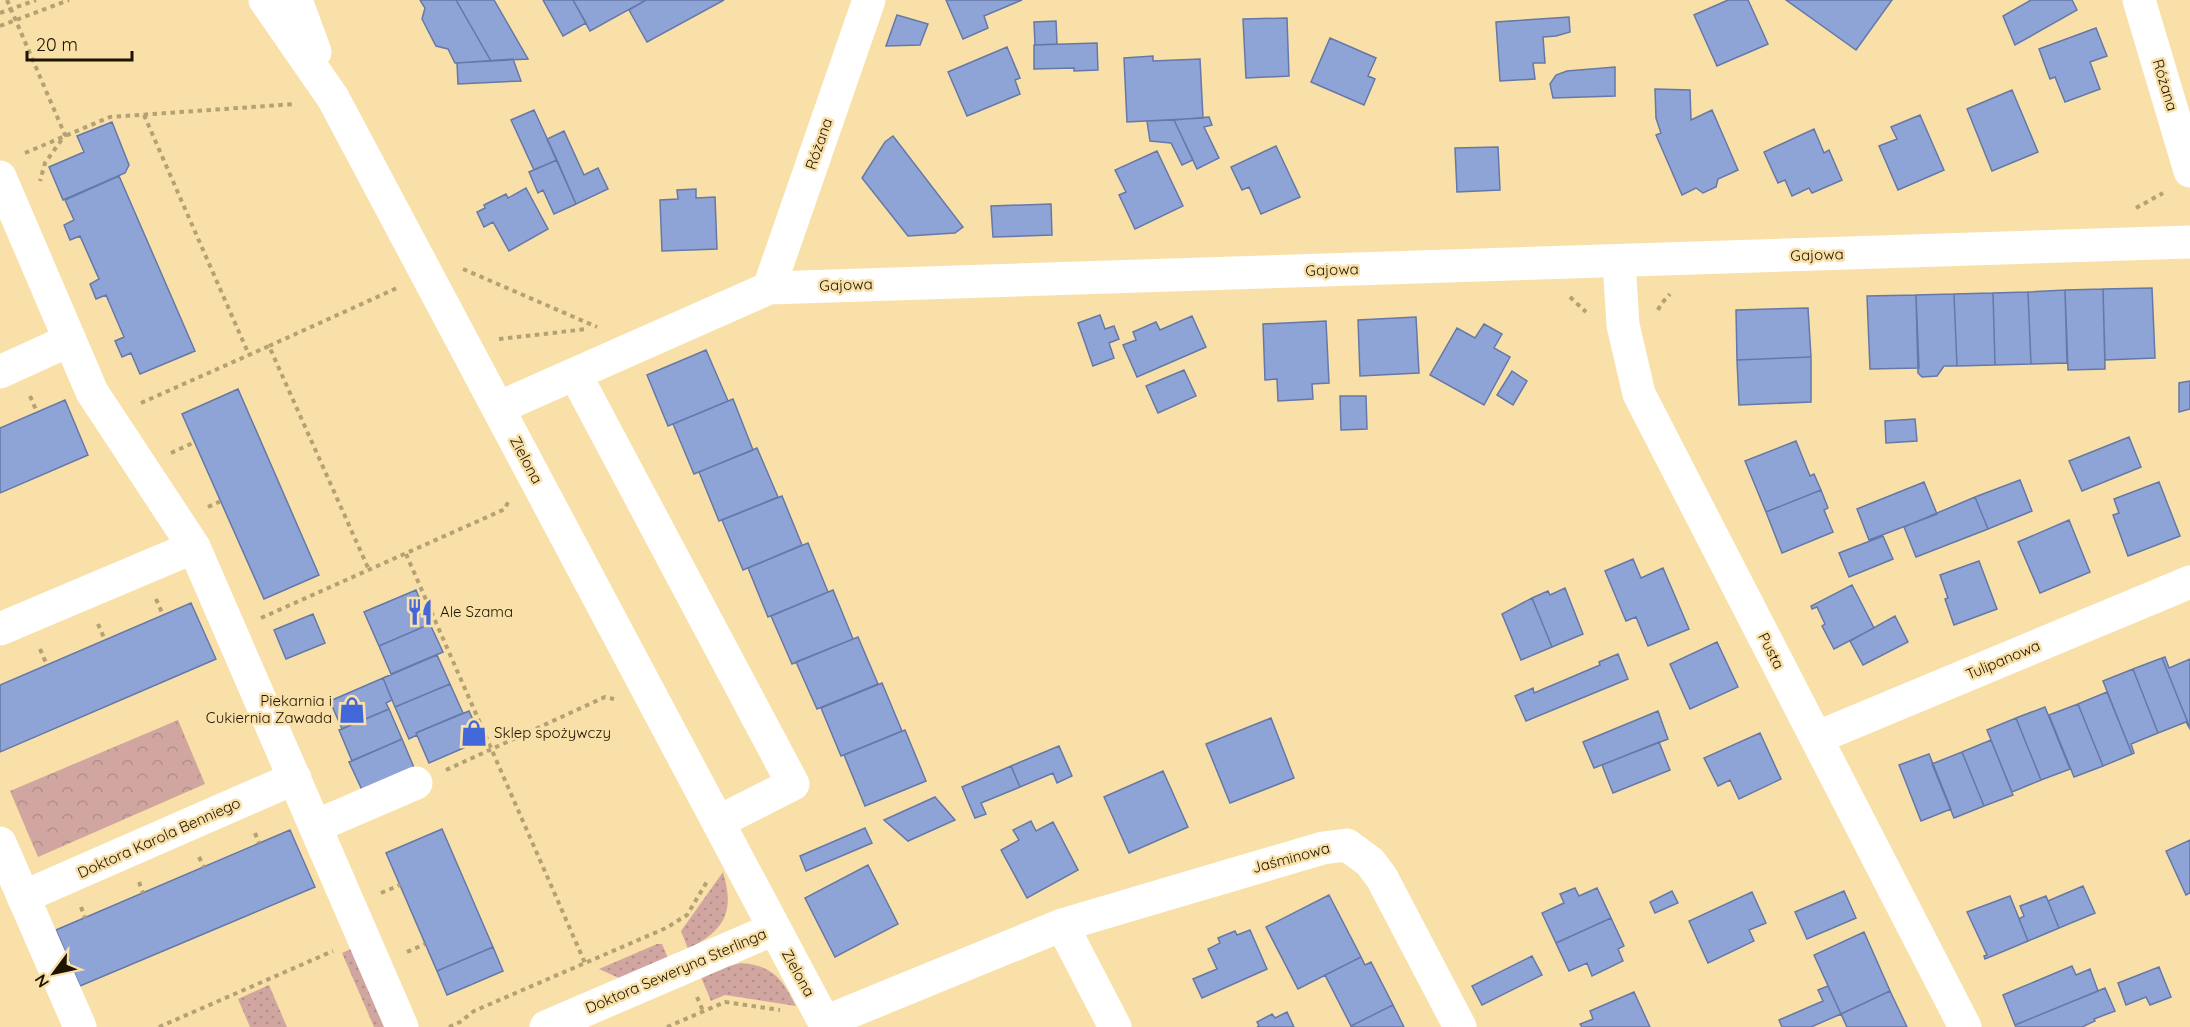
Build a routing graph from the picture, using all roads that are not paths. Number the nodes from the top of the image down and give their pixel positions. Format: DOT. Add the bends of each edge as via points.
graph roads {
  1 [pos="265,0"];
  2 [pos="296,0"];
  3 [pos="869,0"];
  4 [pos="2139,0"];
  5 [pos="333,98"];
  6 [pos="11,166"];
  7 [pos="2190,171"];
  8 [pos="2190,242"];
  9 [pos="1619,262"];
  10 [pos="769,288"];
  11 [pos="70,340"];
  12 [pos="0,372"];
  13 [pos="575,374"];
  14 [pos="498,408"];
  15 [pos="194,547"];
  16 [pos="2190,582"];
  17 [pos="0,629"];
  18 [pos="1816,738"];
  19 [pos="295,778"];
  20 [pos="416,783"];
  21 [pos="718,822"];
  22 [pos="316,826"];
  23 [pos="0,843"];
  24 [pos="24,897"];
  25 [pos="1062,925"];
  26 [pos="774,929"];
  27 [pos="826,1025"];
  28 [pos="80,1027"];
  29 [pos="402,1027"];
  30 [pos="546,1027"];
  31 [pos="1115,1027"];
  32 [pos="1460,1027"];
  33 [pos="1965,1027"];
  1 -- 5 [label="street, Zielona"];
  2 -- 5 [label="street, Zielona"];
  3 -- 10 [label="street, Różana"];
  4 -- 7 [label="street, Różana"];
  5 -- 14 [label="street, Zielona" via="441,270"];
  6 -- 11 [label="street"];
  8 -- 9 [label="street, Gajowa"];
  9 -- 10 [label="street, Gajowa"];
  9 -- 18 [label="street, Pusta" via="1623,325 1639,393"];
  10 -- 13 [label="street, Gajowa"];
  11 -- 12 [label="street"];
  11 -- 15 [label="street" via="92,392"];
  13 -- 14 [label="street, Gajowa"];
  13 -- 21 [label="street" via="793,784"];
  14 -- 21 [label="street, Zielona"];
  15 -- 17 [label="street"];
  15 -- 19 [label="street"];
  16 -- 18 [label="street, Tulipanowa"];
  18 -- 33 [label="street, Pusta"];
  19 -- 22 [label="street"];
  19 -- 24 [label="street, Doktora Karola Benniego"];
  20 -- 22 [label="street"];
  21 -- 26 [label="street, Zielona"];
  22 -- 29 [label="street"];
  23 -- 24 [label="street"];
  24 -- 28 [label="street"];
  25 -- 27 [label="street, Jaśminowa"];
  25 -- 31 [label="street"];
  25 -- 32 [label="street, Jaśminowa" via="1323,848 1347,845 1370,862 1382,878"];
  26 -- 27 [label="street, Zielona"];
  26 -- 30 [label="street, Doktora Seweryna Sterlinga"];
}
